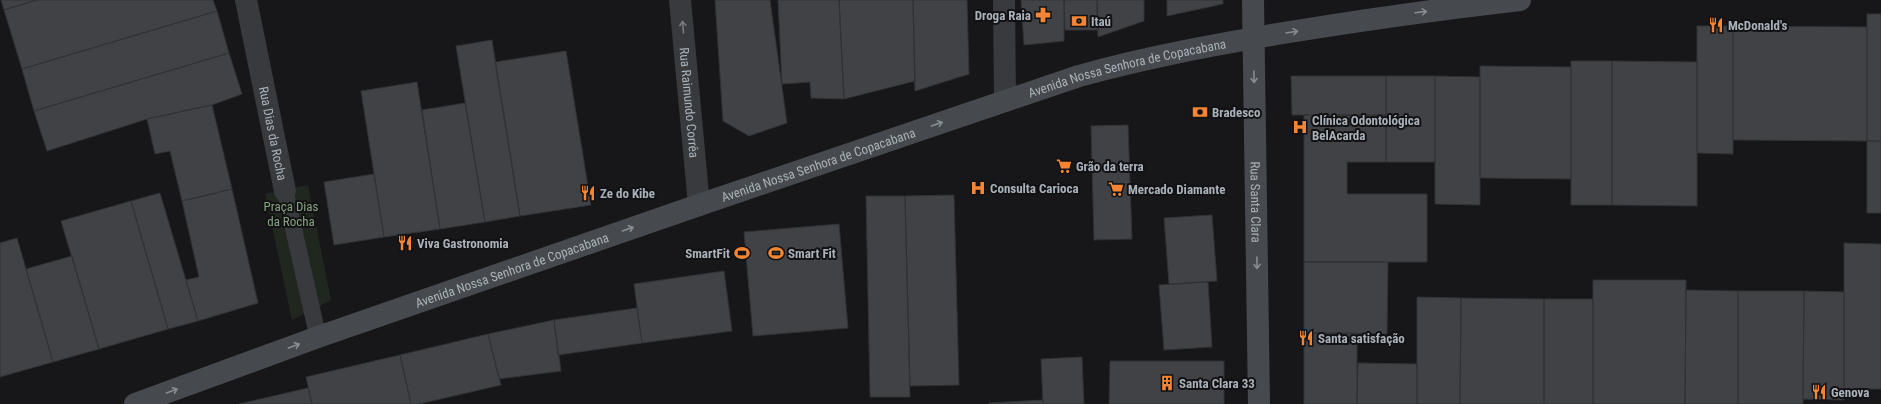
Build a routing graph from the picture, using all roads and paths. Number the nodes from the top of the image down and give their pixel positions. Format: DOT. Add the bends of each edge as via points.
graph roads {
  1 [pos="246,0"];
  2 [pos="680,0"];
  3 [pos="1004,0"];
  4 [pos="1253,0"];
  5 [pos="1520,0"];
  6 [pos="1254,38"];
  7 [pos="1005,100"];
  8 [pos="285,191"];
  9 [pos="699,205"];
  10 [pos="318,337"];
  11 [pos="135,404"];
  12 [pos="1259,404"];
  1 -- 8 [label="street, Rua Dias da Rocha"];
  9 -- 2 [label="street, Rua Raimundo Corrêa, one-way"];
  3 -- 7 [label="street"];
  4 -- 6 [label="main road, Rua Santa Clara"];
  6 -- 5 [label="main road, Avenida Nossa Senhora de Copacabana, one-way" via="1393,15"];
  6 -- 7 [label="main road, Avenida Nossa Senhora de Copacabana" via="1127,63"];
  6 -- 12 [label="main road, Rua Santa Clara, one-way"];
  9 -- 7 [label="main road, Avenida Nossa Senhora de Copacabana, one-way"];
  8 -- 10 [label="street, Rua Dias da Rocha"];
  10 -- 9 [label="main road, Avenida Nossa Senhora de Copacabana, one-way"];
  11 -- 10 [label="main road, Avenida Nossa Senhora de Copacabana, one-way"];
}
